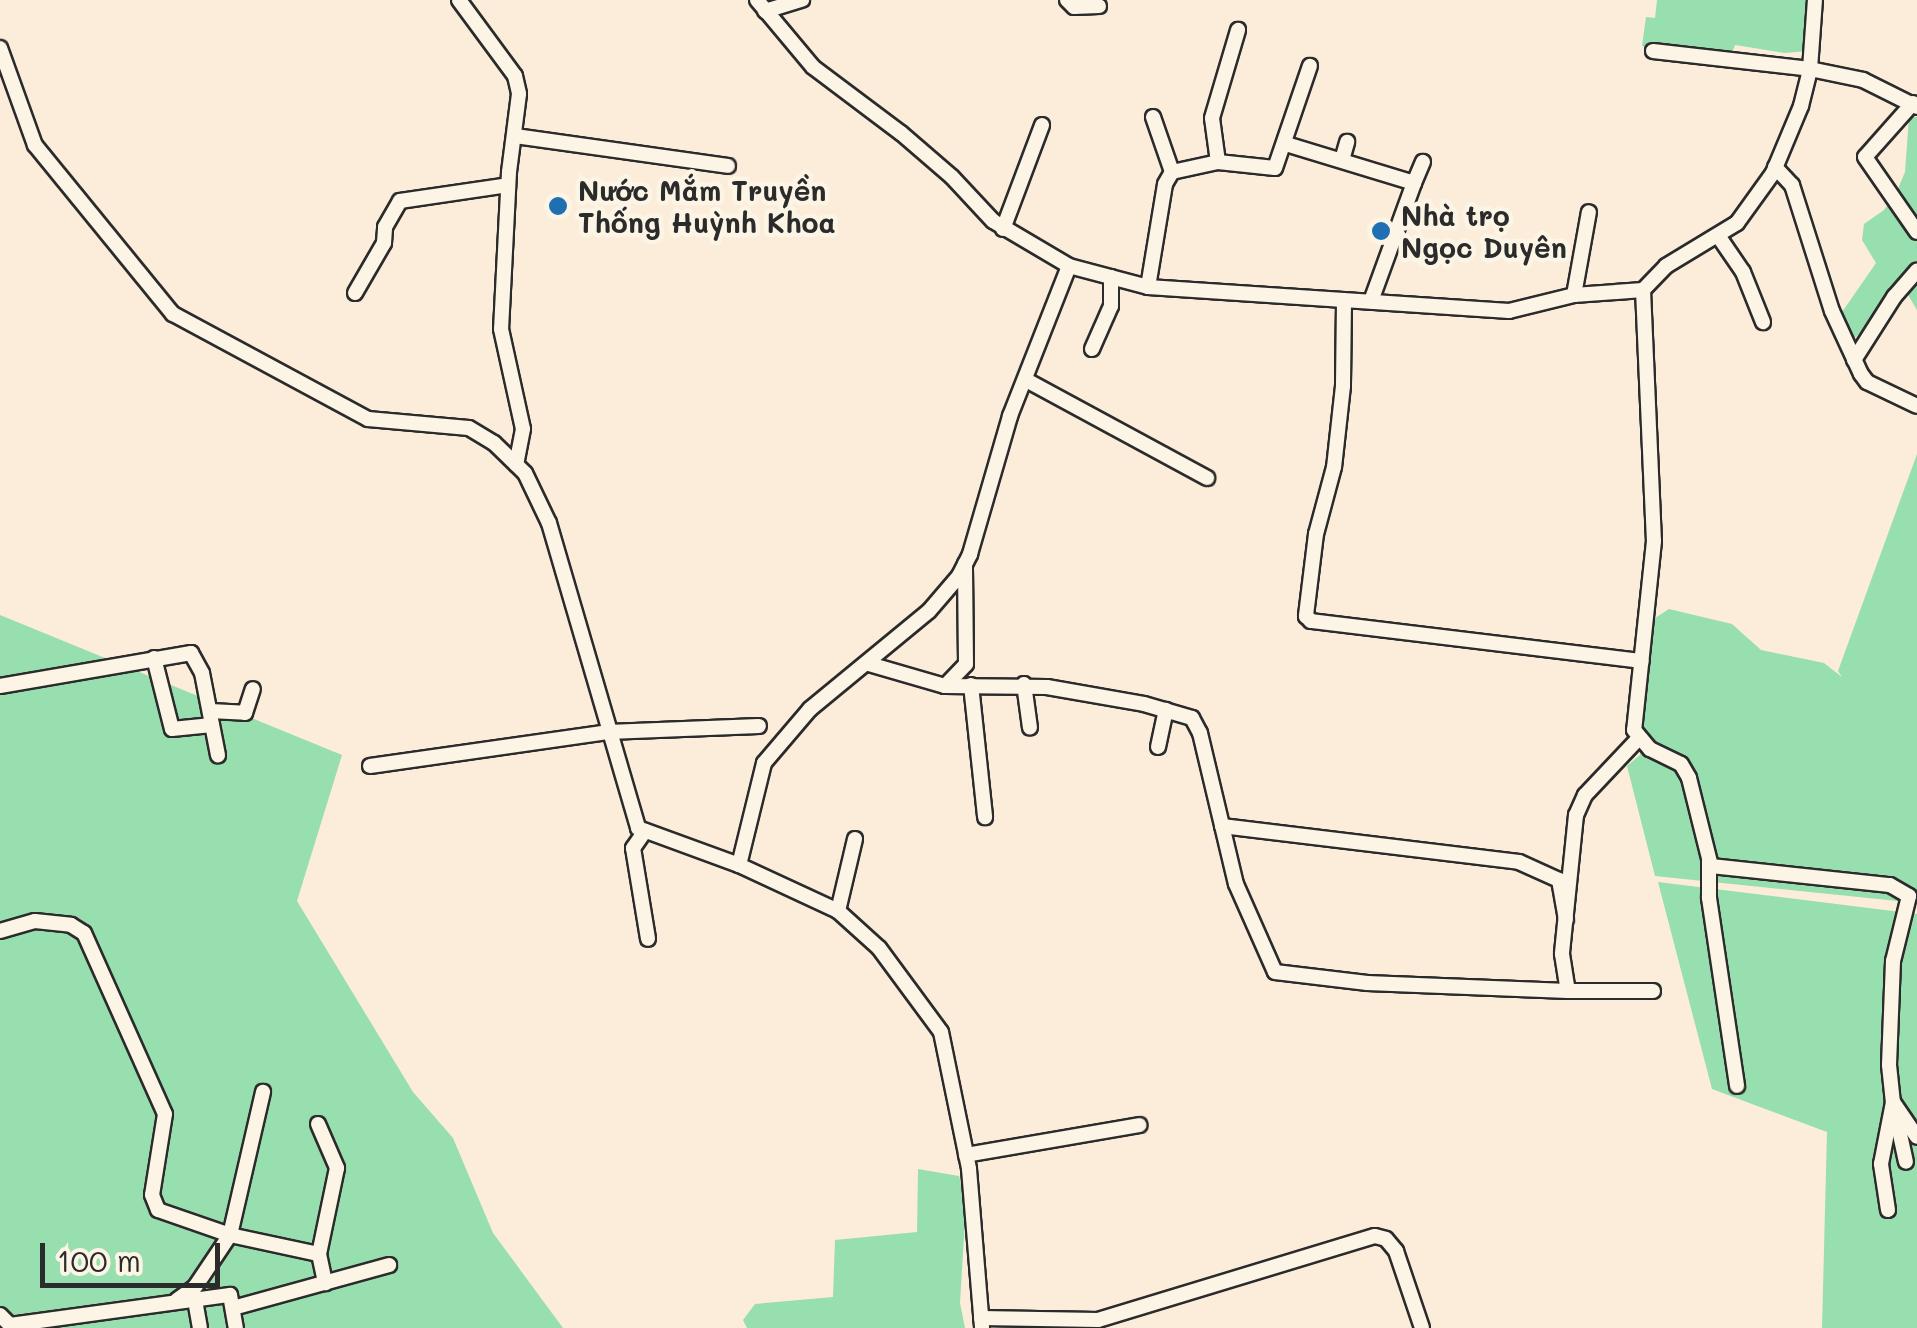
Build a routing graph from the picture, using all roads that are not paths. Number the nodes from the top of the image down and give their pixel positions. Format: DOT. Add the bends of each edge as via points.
graph roads {
  1 [pos="459,0"];
  2 [pos="802,0"];
  3 [pos="1067,0"];
  4 [pos="1815,0"];
  5 [pos="761,6"];
  6 [pos="1102,8"];
  7 [pos="1238,30"];
  8 [pos="0,48"];
  9 [pos="1652,51"];
  10 [pos="1310,66"];
  11 [pos="1810,69"];
  12 [pos="1915,105"];
  13 [pos="1154,117"];
  14 [pos="1042,126"];
  15 [pos="515,136"];
  16 [pos="1347,142"];
  17 [pos="1286,144"];
  18 [pos="1342,160"];
  19 [pos="1218,162"];
  20 [pos="1423,162"];
  21 [pos="728,166"];
  22 [pos="1775,168"];
  23 [pos="1172,172"];
  24 [pos="1414,183"];
  25 [pos="508,186"];
  26 [pos="1590,212"];
  27 [pos="1003,229"];
  28 [pos="1917,232"];
  29 [pos="1719,237"];
  30 [pos="1070,266"];
  31 [pos="1917,272"];
  32 [pos="1111,277"];
  33 [pos="1148,287"];
  34 [pos="1643,290"];
  35 [pos="354,293"];
  36 [pos="1574,294"];
  37 [pos="1371,301"];
  38 [pos="1344,302"];
  39 [pos="1763,322"];
  40 [pos="1092,349"];
  41 [pos="1854,360"];
  42 [pos="1026,380"];
  43 [pos="1917,406"];
  44 [pos="516,464"];
  45 [pos="1207,478"];
  46 [pos="965,564"];
  47 [pos="154,658"];
  48 [pos="1642,661"];
  49 [pos="869,664"];
  50 [pos="1024,684"];
  51 [pos="971,685"];
  52 [pos="0,686"];
  53 [pos="945,686"];
  54 [pos="253,689"];
  55 [pos="1166,710"];
  56 [pos="211,718"];
  57 [pos="759,726"];
  58 [pos="1030,728"];
  59 [pos="608,732"];
  60 [pos="1638,739"];
  61 [pos="1158,747"];
  62 [pos="218,754"];
  63 [pos="370,766"];
  64 [pos="986,818"];
  65 [pos="1222,826"];
  66 [pos="645,831"];
  67 [pos="855,839"];
  68 [pos="1709,860"];
  69 [pos="738,865"];
  70 [pos="1913,895"];
  71 [pos="838,911"];
  72 [pos="1566,919"];
  73 [pos="0,932"];
  74 [pos="648,939"];
  75 [pos="1568,991"];
  76 [pos="1654,991"];
  77 [pos="1737,1086"];
  78 [pos="262,1092"];
  79 [pos="1893,1102"];
  80 [pos="318,1124"];
  81 [pos="1139,1126"];
  82 [pos="1917,1137"];
  83 [pos="966,1155"];
  84 [pos="1906,1162"];
  85 [pos="1888,1210"];
  86 [pos="230,1235"];
  87 [pos="319,1254"];
  88 [pos="389,1265"];
  89 [pos="325,1282"];
  90 [pos="195,1300"];
  91 [pos="172,1303"];
  92 [pos="233,1308"];
  93 [pos="0,1316"];
  94 [pos="981,1323"];
  95 [pos="2,1328"];
  96 [pos="200,1328"];
  97 [pos="236,1328"];
  98 [pos="1422,1328"];
  1 -- 15 [label="street" via="515,76"];
  2 -- 5 [label="street"];
  3 -- 6 [label="street"];
  4 -- 11 [label="street"];
  5 -- 27 [label="street" via="812,66 914,144"];
  7 -- 19 [label="street" via="1212,118"];
  8 -- 44 [label="street" via="35,145 173,314 352,412 383,423 469,428"];
  9 -- 11 [label="street"];
  10 -- 17 [label="street"];
  11 -- 12 [label="street" via="1862,80"];
  11 -- 22 [label="street"];
  12 -- 28 [label="street" via="1866,157"];
  13 -- 23 [label="street"];
  14 -- 27 [label="street"];
  15 -- 21 [label="street"];
  15 -- 25 [label="street"];
  16 -- 18 [label="street"];
  17 -- 18 [label="street"];
  17 -- 19 [label="street" via="1272,170"];
  18 -- 24 [label="street"];
  19 -- 23 [label="street"];
  20 -- 24 [label="street"];
  22 -- 29 [label="street" via="1756,200"];
  22 -- 41 [label="street" via="1792,185"];
  23 -- 33 [label="street"];
  24 -- 37 [label="street"];
  25 -- 35 [label="street" via="400,201"];
  25 -- 44 [label="street" via="501,329 524,443"];
  26 -- 36 [label="street"];
  27 -- 30 [label="street"];
  29 -- 34 [label="street" via="1666,266"];
  29 -- 39 [label="street" via="1743,272"];
  30 -- 32 [label="street"];
  30 -- 42 [label="street"];
  31 -- 41 [label="street"];
  32 -- 33 [label="street"];
  32 -- 40 [label="street" via="1111,306"];
  33 -- 38 [label="street"];
  34 -- 36 [label="street"];
  34 -- 48 [label="street" via="1654,540"];
  36 -- 37 [label="street" via="1508,311"];
  37 -- 38 [label="street"];
  38 -- 48 [label="street" via="1338,435 1316,534 1310,621"];
  41 -- 43 [label="street" via="1868,382"];
  42 -- 45 [label="street"];
  42 -- 46 [label="street"];
  44 -- 59 [label="street" via="549,523"];
  46 -- 49 [label="street" via="946,594"];
  46 -- 53 [label="street" via="966,664"];
  47 -- 52 [label="street"];
  47 -- 56 [label="street" via="195,655"];
  47 -- 56 [label="street" via="172,729"];
  48 -- 60 [label="street"];
  49 -- 53 [label="street"];
  49 -- 69 [label="street" via="810,709 760,768"];
  50 -- 51 [label="street"];
  50 -- 55 [label="street"];
  50 -- 58 [label="street"];
  51 -- 53 [label="street"];
  51 -- 64 [label="street"];
  54 -- 56 [label="street" via="245,714"];
  55 -- 61 [label="street"];
  55 -- 65 [label="street" via="1196,724"];
  56 -- 62 [label="street"];
  57 -- 59 [label="street"];
  59 -- 63 [label="street"];
  59 -- 66 [label="street" via="631,815"];
  60 -- 68 [label="street" via="1681,764"];
  60 -- 72 [label="street" via="1585,795 1576,815"];
  65 -- 72 [label="street" via="1519,862 1559,880"];
  65 -- 75 [label="street" via="1236,884 1275,972 1367,983"];
  66 -- 69 [label="street"];
  66 -- 74 [label="street" via="634,848"];
  67 -- 71 [label="street"];
  68 -- 70 [label="street" via="1727,871 1890,885"];
  68 -- 77 [label="street"];
  69 -- 71 [label="street"];
  70 -- 79 [label="street" via="1893,961"];
  71 -- 83 [label="street" via="879,948 941,1032"];
  72 -- 75 [label="street"];
  73 -- 86 [label="street" via="35,921 84,933 165,1114 153,1203"];
  75 -- 76 [label="street"];
  78 -- 86 [label="street"];
  79 -- 82 [label="street"];
  79 -- 84 [label="street"];
  79 -- 85 [label="street" via="1881,1164"];
  80 -- 87 [label="street" via="337,1168"];
  81 -- 83 [label="street"];
  83 -- 94 [label="street"];
  86 -- 87 [label="street"];
  86 -- 91 [label="street" via="195,1288"];
  87 -- 89 [label="street"];
  88 -- 89 [label="street"];
  89 -- 92 [label="street"];
  90 -- 91 [label="street"];
  90 -- 92 [label="street" via="230,1295"];
  90 -- 96 [label="street"];
  91 -- 93 [label="street" via="10,1324"];
  92 -- 97 [label="street"];
  93 -- 95 [label="street"];
  94 -- 98 [label="street" via="1098,1320 1375,1236 1396,1251"];
}
